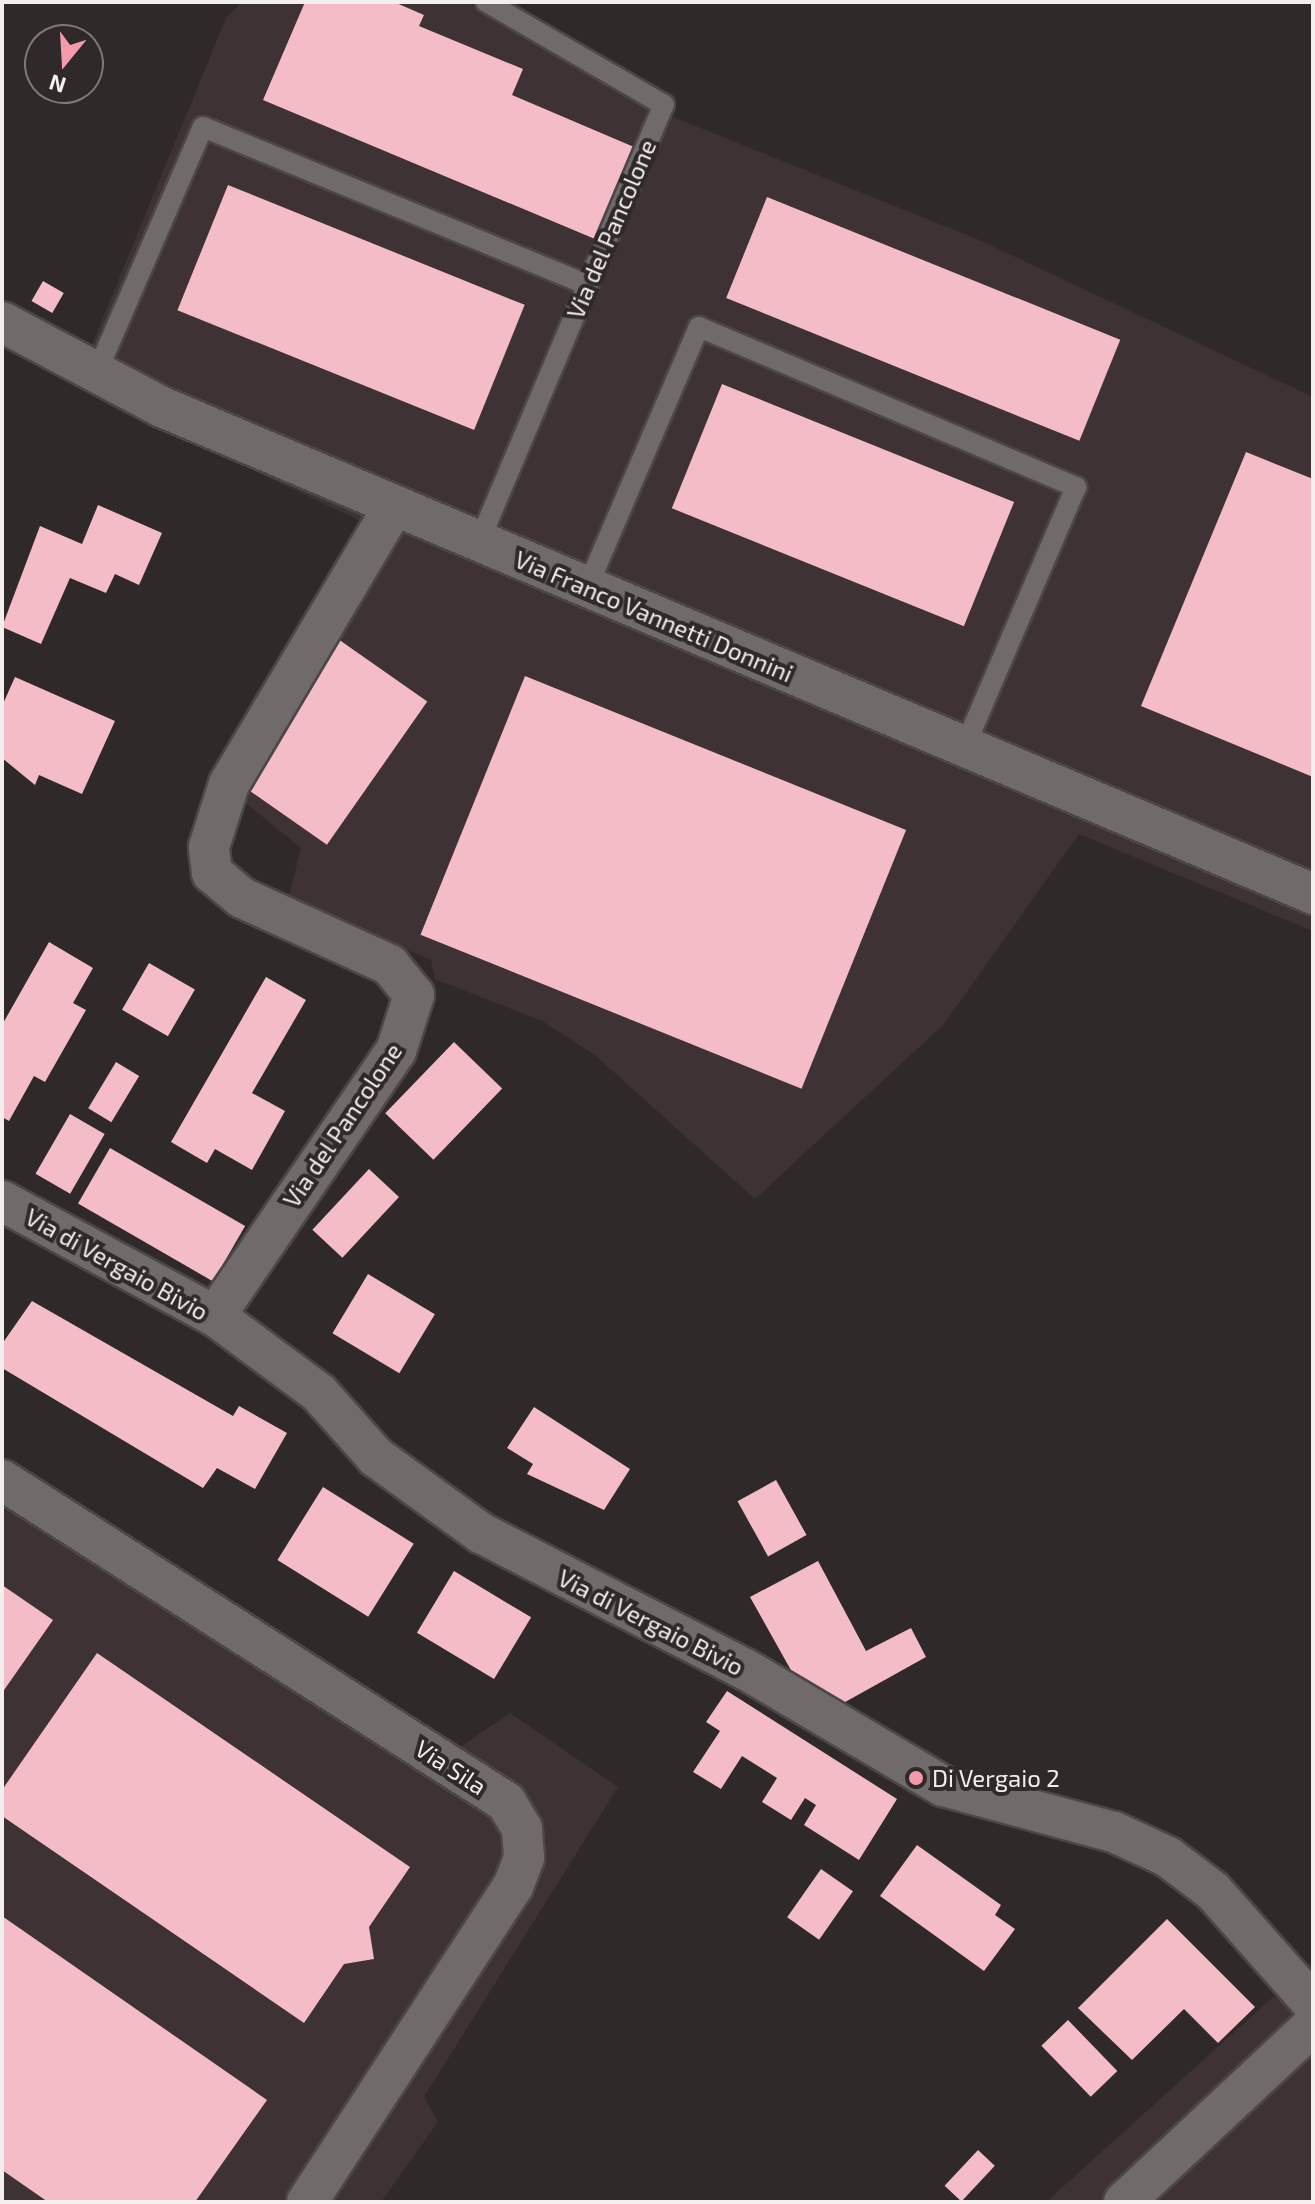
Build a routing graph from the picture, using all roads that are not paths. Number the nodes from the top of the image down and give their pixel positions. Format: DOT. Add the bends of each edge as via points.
graph roads {
  1 [pos="486,2"];
  2 [pos="588,285"];
  3 [pos="2,322"];
  4 [pos="96,374"];
  5 [pos="394,506"];
  6 [pos="479,542"];
  7 [pos="587,588"];
  8 [pos="965,746"];
  9 [pos="1313,894"];
  10 [pos="2,1201"];
  11 [pos="215,1316"];
  12 [pos="2,1480"];
  13 [pos="1313,2004"];
  14 [pos="1313,2025"];
  15 [pos="307,2202"];
  16 [pos="1124,2202"];
  1 -- 2 [label="lane, Via del Pancolone" via="664,105"];
  2 -- 4 [label="lane" via="203,127"];
  2 -- 6 [label="lane, Via del Pancolone"];
  3 -- 4 [label="street, Via Franco Vannetti Donnini"];
  4 -- 5 [label="street, Via Franco Vannetti Donnini"];
  5 -- 6 [label="street, Via Franco Vannetti Donnini"];
  5 -- 11 [label="street, Via del Pancolone" via="229,784 209,847 212,873 242,898 390,965 414,995 396,1051"];
  6 -- 7 [label="street, Via Franco Vannetti Donnini"];
  7 -- 8 [label="street, Via Franco Vannetti Donnini"];
  7 -- 8 [label="lane" via="699,327 1076,487"];
  8 -- 9 [label="street, Via Franco Vannetti Donnini"];
  10 -- 11 [label="street, Via di Vergaio Bivio"];
  11 -- 13 [label="street, Via di Vergaio Bivio" via="319,1393 376,1457 481,1533 745,1669 943,1786 1114,1832 1168,1857 1213,1891"];
  12 -- 15 [label="street, Via Sila" via="506,1802 522,1829 524,1858 513,1886"];
  14 -- 16 [label="street"];
}
